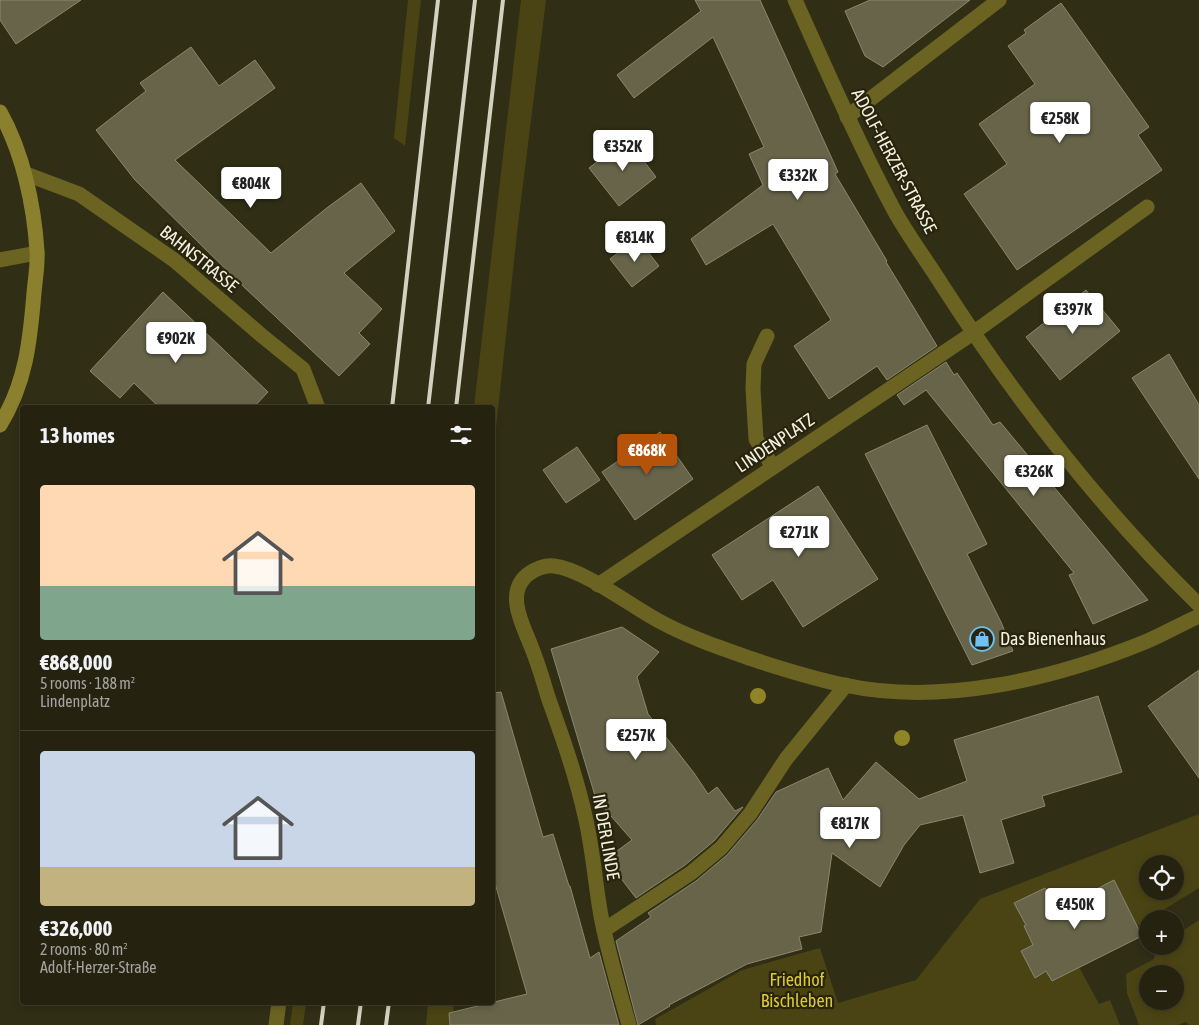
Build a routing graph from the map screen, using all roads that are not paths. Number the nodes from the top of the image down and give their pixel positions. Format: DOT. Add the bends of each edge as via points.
graph roads {
  1 [pos="795,0"];
  2 [pos="999,0"];
  3 [pos="0,112"];
  4 [pos="847,117"];
  5 [pos="26,174"];
  6 [pos="1147,207"];
  7 [pos="37,253"];
  8 [pos="0,260"];
  9 [pos="973,333"];
  10 [pos="767,336"];
  11 [pos="317,405"];
  12 [pos="0,425"];
  13 [pos="773,466"];
  14 [pos="598,585"];
  15 [pos="1199,605"];
  16 [pos="1199,616"];
  17 [pos="846,685"];
  18 [pos="604,930"];
  19 [pos="279,1005"];
  20 [pos="276,1025"];
  21 [pos="629,1025"];
  1 -- 4 [label="street, ADOLF-HERZER-STRASSE"];
  2 -- 4 [label="street"];
  3 -- 5 [label="street"];
  4 -- 9 [label="street, ADOLF-HERZER-STRASSE" via="896,212"];
  5 -- 7 [label="street"];
  5 -- 11 [label="street, BAHNSTRASSE" via="79,194 174,260 303,369"];
  6 -- 9 [label="street"];
  7 -- 8 [label="street"];
  7 -- 12 [label="street" via="25,365 12,406"];
  9 -- 13 [label="street, LINDENPLATZ"];
  9 -- 15 [label="street, ADOLF-HERZER-STRASSE" via="1066,460 1152,559"];
  10 -- 13 [label="street" via="754,364 753,389 756,439"];
  13 -- 14 [label="street, LINDENPLATZ"];
  14 -- 17 [label="street" via="659,621 706,642 761,662"];
  14 -- 18 [label="street, IN DER LINDE" via="569,570 548,566 530,572 522,579 516,603 575,777 586,818"];
  16 -- 17 [label="street" via="1146,641 1031,678 973,689 928,692"];
  17 -- 18 [label="street" via="786,759 750,814 721,848 691,873"];
  18 -- 21 [label="street, IN DER LINDE"];
  19 -- 20 [label="street"];
}
